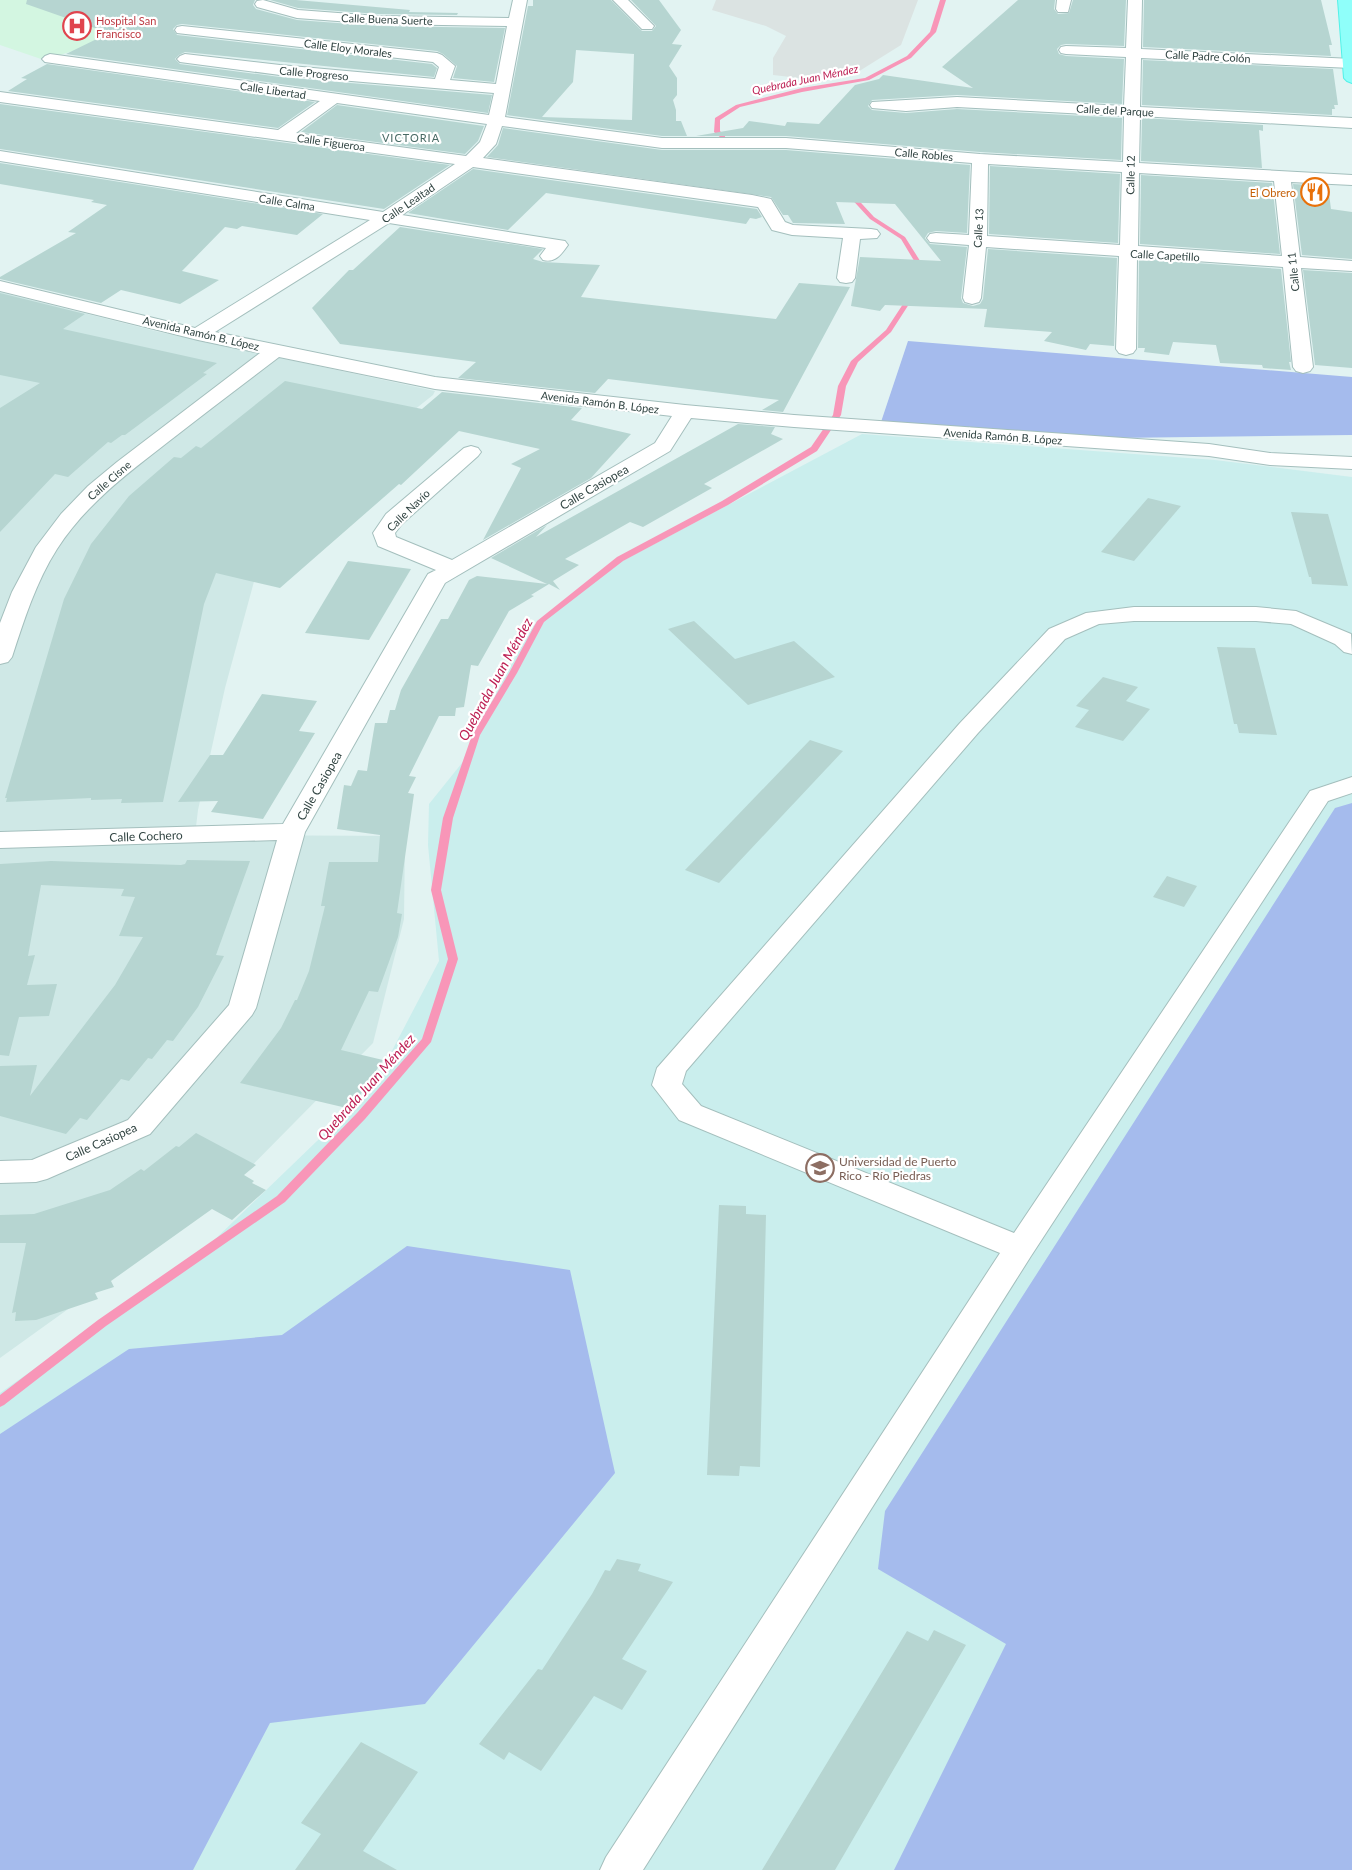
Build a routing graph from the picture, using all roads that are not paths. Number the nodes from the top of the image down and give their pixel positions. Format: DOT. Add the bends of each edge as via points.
graph roads {
  1 [pos="520,0"];
  2 [pos="620,0"];
  3 [pos="1135,0"];
  4 [pos="1344,0"];
  5 [pos="262,4"];
  6 [pos="514,22"];
  7 [pos="647,26"];
  8 [pos="182,30"];
  9 [pos="228,35"];
  10 [pos="1066,50"];
  11 [pos="1133,53"];
  12 [pos="170,57"];
  13 [pos="50,59"];
  14 [pos="188,59"];
  15 [pos="1351,71"];
  16 [pos="442,84"];
  17 [pos="502,89"];
  18 [pos="0,97"];
  19 [pos="334,98"];
  20 [pos="878,105"];
  21 [pos="1131,110"];
  22 [pos="496,121"];
  23 [pos="1352,123"];
  24 [pos="282,135"];
  25 [pos="0,156"];
  26 [pos="980,159"];
  27 [pos="469,162"];
  28 [pos="1130,167"];
  29 [pos="1282,176"];
  30 [pos="1352,180"];
  31 [pos="387,217"];
  32 [pos="852,234"];
  33 [pos="871,234"];
  34 [pos="936,238"];
  35 [pos="978,242"];
  36 [pos="1130,252"];
  37 [pos="550,256"];
  38 [pos="1292,262"];
  39 [pos="1352,266"];
  40 [pos="846,278"];
  41 [pos="0,286"];
  42 [pos="972,298"];
  43 [pos="198,334"];
  44 [pos="1126,349"];
  45 [pos="276,350"];
  46 [pos="1303,367"];
  47 [pos="685,412"];
  48 [pos="1352,447"];
  49 [pos="1209,450"];
  50 [pos="471,452"];
  51 [pos="1352,463"];
  52 [pos="453,569"];
  53 [pos="1352,647"];
  54 [pos="0,657"];
  55 [pos="1352,785"];
  56 [pos="292,832"];
  57 [pos="0,840"];
  58 [pos="0,1172"];
  59 [pos="1020,1248"];
  60 [pos="620,1870"];
  1 -- 6 [label="street, Calle Lealtad"];
  2 -- 7 [label="street"];
  3 -- 11 [label="street, Calle 12"];
  4 -- 15 [label="main road"];
  5 -- 6 [label="street, Calle Buena Suerte" via="297,14"];
  6 -- 17 [label="street, Calle Lealtad"];
  8 -- 9 [label="street, Calle Eloy Morales"];
  9 -- 14 [label="street"];
  9 -- 16 [label="street, Calle Eloy Morales" via="436,58 447,66"];
  10 -- 11 [label="street, Calle Padre Colón"];
  11 -- 15 [label="street, Calle Padre Colón"];
  11 -- 21 [label="street, Calle 12"];
  12 -- 14 [label="street, Calle Progreso"];
  13 -- 19 [label="street, Calle Libertad"];
  14 -- 16 [label="street, Calle Progreso"];
  16 -- 17 [label="street, Calle Progreso"];
  17 -- 22 [label="street, Calle Lealtad"];
  18 -- 24 [label="street, Calle Figueroa"];
  19 -- 22 [label="street, Calle Libertad"];
  19 -- 24 [label="street"];
  20 -- 21 [label="street, Calle del Parque" via="957,102"];
  21 -- 23 [label="street, Calle del Parque"];
  21 -- 28 [label="street, Calle 12"];
  22 -- 26 [label="street, Calle Robles" via="662,143 786,143"];
  22 -- 27 [label="street, Calle Lealtad" via="488,144"];
  24 -- 27 [label="street, Calle Figueroa"];
  25 -- 31 [label="street, Calle Calma"];
  26 -- 28 [label="street, Calle Robles"];
  26 -- 35 [label="street, Calle 13"];
  27 -- 31 [label="street, Calle Lealtad"];
  27 -- 32 [label="street, Calle Figueroa" via="752,200 765,203 778,226"];
  28 -- 29 [label="street, Calle Robles"];
  28 -- 36 [label="street, Calle 12"];
  29 -- 30 [label="street, Calle Robles"];
  29 -- 38 [label="street, Calle 11"];
  31 -- 37 [label="street, Calle Calma" via="559,245"];
  31 -- 43 [label="street, Calle Lealtad"];
  32 -- 33 [label="street"];
  32 -- 40 [label="street"];
  34 -- 35 [label="street, Calle Capetillo"];
  35 -- 36 [label="street, Calle Capetillo"];
  35 -- 42 [label="street, Calle 13"];
  36 -- 38 [label="street, Calle Capetillo"];
  36 -- 44 [label="street, Calle 12"];
  38 -- 39 [label="street, Calle Capetillo"];
  38 -- 46 [label="street, Calle 11"];
  41 -- 43 [label="street, Avenida Ramón B. López"];
  43 -- 45 [label="street, Avenida Ramón B. López"];
  45 -- 47 [label="street, Avenida Ramón B. López" via="434,383"];
  45 -- 54 [label="street, Calle Cisne" via="92,492 56,534 21,596"];
  47 -- 49 [label="street, Avenida Ramón B. López"];
  47 -- 52 [label="street, Calle Casiopea" via="663,447"];
  48 -- 49 [label="street, Avenida Ramón B. López" via="1257,446"];
  49 -- 51 [label="street, Avenida Ramón B. López" via="1270,459"];
  50 -- 52 [label="street, Calle Navío" via="394,520 384,533 386,542"];
  52 -- 56 [label="street, Calle Casiopea" via="436,579"];
  53 -- 59 [label="street" via="1343,639 1296,618 1211,612 1094,618 1057,634 970,728 672,1068 668,1085 690,1113"];
  55 -- 59 [label="street" via="1319,796"];
  56 -- 57 [label="street, Calle Cochero"];
  56 -- 58 [label="street, Calle Casiopea" via="242,1008 139,1127 36,1171"];
  59 -- 60 [label="street"];
}
